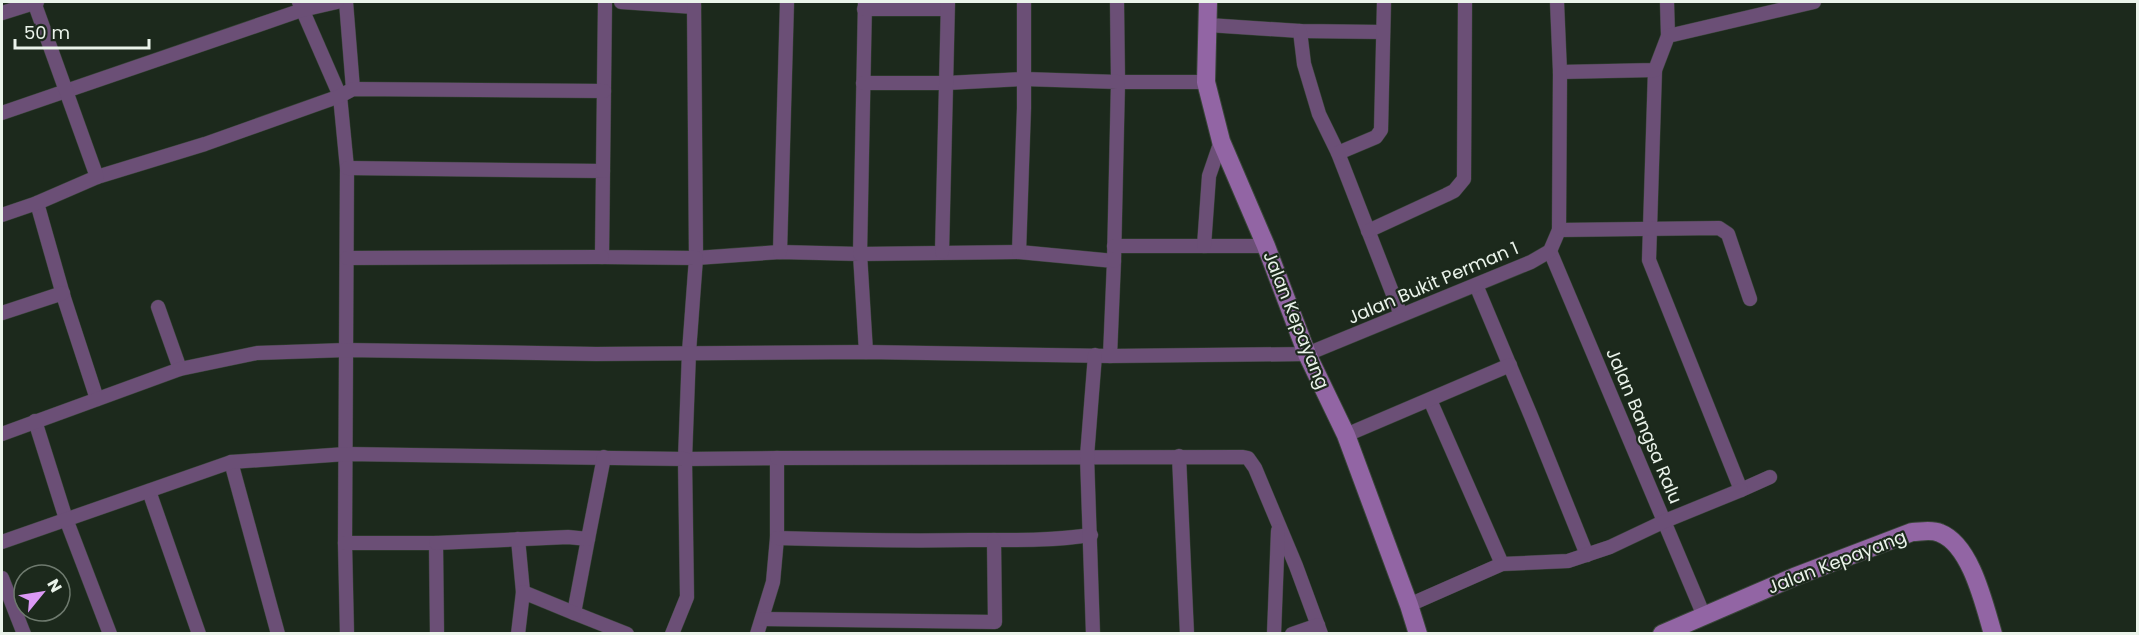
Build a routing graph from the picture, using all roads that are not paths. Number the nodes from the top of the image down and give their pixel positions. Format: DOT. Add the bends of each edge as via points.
graph roads {
  1 [pos="35,2"];
  2 [pos="337,2"];
  3 [pos="346,2"];
  4 [pos="606,2"];
  5 [pos="621,2"];
  6 [pos="787,2"];
  7 [pos="1024,2"];
  8 [pos="1118,2"];
  9 [pos="1208,2"];
  10 [pos="1384,2"];
  11 [pos="1465,2"];
  12 [pos="1557,2"];
  13 [pos="1666,2"];
  14 [pos="1814,2"];
  15 [pos="694,4"];
  16 [pos="301,5"];
  17 [pos="864,5"];
  18 [pos="948,5"];
  19 [pos="2,14"];
  20 [pos="1208,26"];
  21 [pos="1300,31"];
  22 [pos="1383,32"];
  23 [pos="1668,36"];
  24 [pos="1656,70"];
  25 [pos="1560,72"];
  26 [pos="1024,79"];
  27 [pos="1118,82"];
  28 [pos="1206,82"];
  29 [pos="863,83"];
  30 [pos="947,83"];
  31 [pos="353,89"];
  32 [pos="67,91"];
  33 [pos="604,91"];
  34 [pos="340,96"];
  35 [pos="2,113"];
  36 [pos="1221,141"];
  37 [pos="1338,153"];
  38 [pos="347,168"];
  39 [pos="603,171"];
  40 [pos="97,177"];
  41 [pos="37,203"];
  42 [pos="2,215"];
  43 [pos="1649,229"];
  44 [pos="1559,230"];
  45 [pos="1368,231"];
  46 [pos="1114,246"];
  47 [pos="1204,246"];
  48 [pos="1266,246"];
  49 [pos="1550,251"];
  50 [pos="780,252"];
  51 [pos="942,252"];
  52 [pos="1019,252"];
  53 [pos="860,254"];
  54 [pos="602,257"];
  55 [pos="347,258"];
  56 [pos="696,258"];
  57 [pos="1114,261"];
  58 [pos="1476,285"];
  59 [pos="63,293"];
  60 [pos="1750,299"];
  61 [pos="158,307"];
  62 [pos="2,313"];
  63 [pos="1401,315"];
  64 [pos="346,350"];
  65 [pos="689,352"];
  66 [pos="866,352"];
  67 [pos="1095,354"];
  68 [pos="1307,354"];
  69 [pos="1110,356"];
  70 [pos="1510,365"];
  71 [pos="180,369"];
  72 [pos="97,399"];
  73 [pos="1430,400"];
  74 [pos="35,421"];
  75 [pos="2,434"];
  76 [pos="1346,435"];
  77 [pos="346,454"];
  78 [pos="1087,456"];
  79 [pos="1179,456"];
  80 [pos="604,457"];
  81 [pos="777,458"];
  82 [pos="685,459"];
  83 [pos="231,462"];
  84 [pos="1770,477"];
  85 [pos="1741,490"];
  86 [pos="149,491"];
  87 [pos="66,519"];
  88 [pos="1665,521"];
  89 [pos="1279,525"];
  90 [pos="1091,535"];
  91 [pos="777,538"];
  92 [pos="518,539"];
  93 [pos="588,539"];
  94 [pos="994,540"];
  95 [pos="2,542"];
  96 [pos="345,543"];
  97 [pos="435,543"];
  98 [pos="1587,555"];
  99 [pos="1502,564"];
  100 [pos="2,578"];
  101 [pos="523,592"];
  102 [pos="1409,605"];
  103 [pos="574,613"];
  104 [pos="1704,616"];
  105 [pos="762,619"];
  106 [pos="919,627"];
  107 [pos="996,628"];
  108 [pos="1320,629"];
  109 [pos="24,633"];
  110 [pos="110,633"];
  111 [pos="199,633"];
  112 [pos="278,633"];
  113 [pos="347,633"];
  114 [pos="437,633"];
  115 [pos="518,633"];
  116 [pos="627,633"];
  117 [pos="672,633"];
  118 [pos="757,633"];
  119 [pos="1093,633"];
  120 [pos="1188,633"];
  121 [pos="1274,633"];
  122 [pos="1292,633"];
  123 [pos="1418,633"];
  124 [pos="1662,633"];
  125 [pos="1993,633"];
  1 -- 19 [label="street"];
  1 -- 32 [label="street"];
  2 -- 16 [label="street"];
  3 -- 31 [label="street"];
  4 -- 33 [label="street"];
  5 -- 15 [label="street"];
  6 -- 50 [label="street"];
  7 -- 26 [label="street"];
  8 -- 27 [label="street"];
  9 -- 20 [label="street, Jalan Kepayang"];
  10 -- 22 [label="street"];
  11 -- 45 [label="street" via="1464,179 1446,195"];
  12 -- 25 [label="street"];
  13 -- 23 [label="street"];
  14 -- 23 [label="street"];
  15 -- 56 [label="street"];
  16 -- 32 [label="street"];
  16 -- 34 [label="street"];
  17 -- 18 [label="street"];
  17 -- 29 [label="street"];
  18 -- 30 [label="street"];
  20 -- 21 [label="street"];
  20 -- 28 [label="street, Jalan Kepayang"];
  21 -- 22 [label="street"];
  21 -- 37 [label="street" via="1304,64 1318,114"];
  22 -- 37 [label="street" via="1381,130 1376,137"];
  23 -- 24 [label="street"];
  24 -- 25 [label="street"];
  24 -- 43 [label="street"];
  25 -- 44 [label="street"];
  26 -- 27 [label="street"];
  26 -- 30 [label="street"];
  26 -- 52 [label="street"];
  27 -- 28 [label="street"];
  27 -- 46 [label="street"];
  28 -- 36 [label="street, Jalan Kepayang"];
  29 -- 30 [label="street"];
  29 -- 53 [label="street"];
  30 -- 51 [label="street"];
  31 -- 33 [label="street"];
  31 -- 34 [label="street"];
  32 -- 35 [label="street"];
  32 -- 40 [label="street"];
  33 -- 39 [label="street"];
  34 -- 38 [label="street"];
  34 -- 40 [label="street"];
  36 -- 47 [label="street" via="1209,176"];
  36 -- 48 [label="street, Jalan Kepayang"];
  37 -- 45 [label="street"];
  38 -- 39 [label="street"];
  38 -- 55 [label="street"];
  39 -- 54 [label="street"];
  40 -- 41 [label="street"];
  41 -- 42 [label="street"];
  41 -- 59 [label="street"];
  43 -- 44 [label="street"];
  43 -- 60 [label="street" via="1719,228 1728,234"];
  43 -- 85 [label="street" via="1649,260"];
  44 -- 49 [label="street"];
  45 -- 63 [label="street"];
  46 -- 47 [label="street"];
  46 -- 57 [label="street"];
  47 -- 48 [label="street"];
  48 -- 68 [label="street, Jalan Kepayang"];
  49 -- 58 [label="street, Jalan Bukit Perman 1"];
  49 -- 88 [label="street, Jalan Bangsa Ralu"];
  50 -- 53 [label="street"];
  50 -- 56 [label="street"];
  51 -- 52 [label="street"];
  51 -- 53 [label="street"];
  52 -- 57 [label="street"];
  53 -- 66 [label="street"];
  54 -- 55 [label="street"];
  54 -- 56 [label="street"];
  55 -- 64 [label="street"];
  56 -- 65 [label="street"];
  57 -- 69 [label="street"];
  58 -- 63 [label="street, Jalan Bukit Perman 1"];
  58 -- 70 [label="street"];
  59 -- 62 [label="street"];
  59 -- 72 [label="street"];
  61 -- 71 [label="street"];
  63 -- 68 [label="street, Jalan Bukit Perman 1"];
  64 -- 65 [label="street"];
  64 -- 71 [label="street" via="257,353"];
  64 -- 77 [label="street"];
  65 -- 66 [label="street"];
  65 -- 82 [label="street"];
  66 -- 67 [label="street"];
  67 -- 69 [label="street"];
  67 -- 78 [label="street"];
  68 -- 69 [label="street"];
  68 -- 76 [label="street, Jalan Kepayang"];
  70 -- 73 [label="street"];
  70 -- 98 [label="street"];
  71 -- 72 [label="street"];
  72 -- 74 [label="street"];
  73 -- 76 [label="street"];
  73 -- 99 [label="street"];
  74 -- 75 [label="street"];
  74 -- 87 [label="street"];
  76 -- 102 [label="street, Jalan Kepayang"];
  77 -- 80 [label="street"];
  77 -- 83 [label="street"];
  77 -- 96 [label="street"];
  78 -- 79 [label="street"];
  78 -- 81 [label="street"];
  78 -- 90 [label="street"];
  79 -- 89 [label="street" via="1248,458"];
  79 -- 120 [label="street"];
  80 -- 82 [label="street"];
  80 -- 93 [label="street"];
  81 -- 82 [label="street"];
  81 -- 91 [label="street"];
  82 -- 117 [label="street" via="687,597"];
  83 -- 86 [label="street"];
  83 -- 112 [label="street"];
  84 -- 85 [label="street"];
  85 -- 88 [label="street"];
  86 -- 87 [label="street"];
  86 -- 111 [label="street"];
  87 -- 95 [label="street"];
  87 -- 110 [label="street"];
  88 -- 98 [label="street"];
  88 -- 104 [label="street, Jalan Bangsa Ralu"];
  89 -- 108 [label="street"];
  89 -- 121 [label="street"];
  90 -- 94 [label="street"];
  90 -- 119 [label="street"];
  91 -- 94 [label="street"];
  91 -- 105 [label="street" via="773,582"];
  92 -- 93 [label="street"];
  92 -- 97 [label="street"];
  92 -- 101 [label="street"];
  93 -- 103 [label="street"];
  94 -- 107 [label="street"];
  96 -- 97 [label="street"];
  96 -- 113 [label="street"];
  97 -- 114 [label="street"];
  98 -- 99 [label="street" via="1568,561"];
  99 -- 102 [label="street"];
  100 -- 109 [label="street"];
  101 -- 103 [label="street"];
  101 -- 115 [label="street"];
  102 -- 123 [label="street, Jalan Kepayang"];
  103 -- 116 [label="street"];
  104 -- 124 [label="street, Jalan Kepayang"];
  104 -- 125 [label="street, Jalan Kepayang" via="1912,532 1937,531 1957,545 1968,562"];
  105 -- 106 [label="street"];
  105 -- 118 [label="street"];
  106 -- 107 [label="street"];
  108 -- 122 [label="street"];
}
